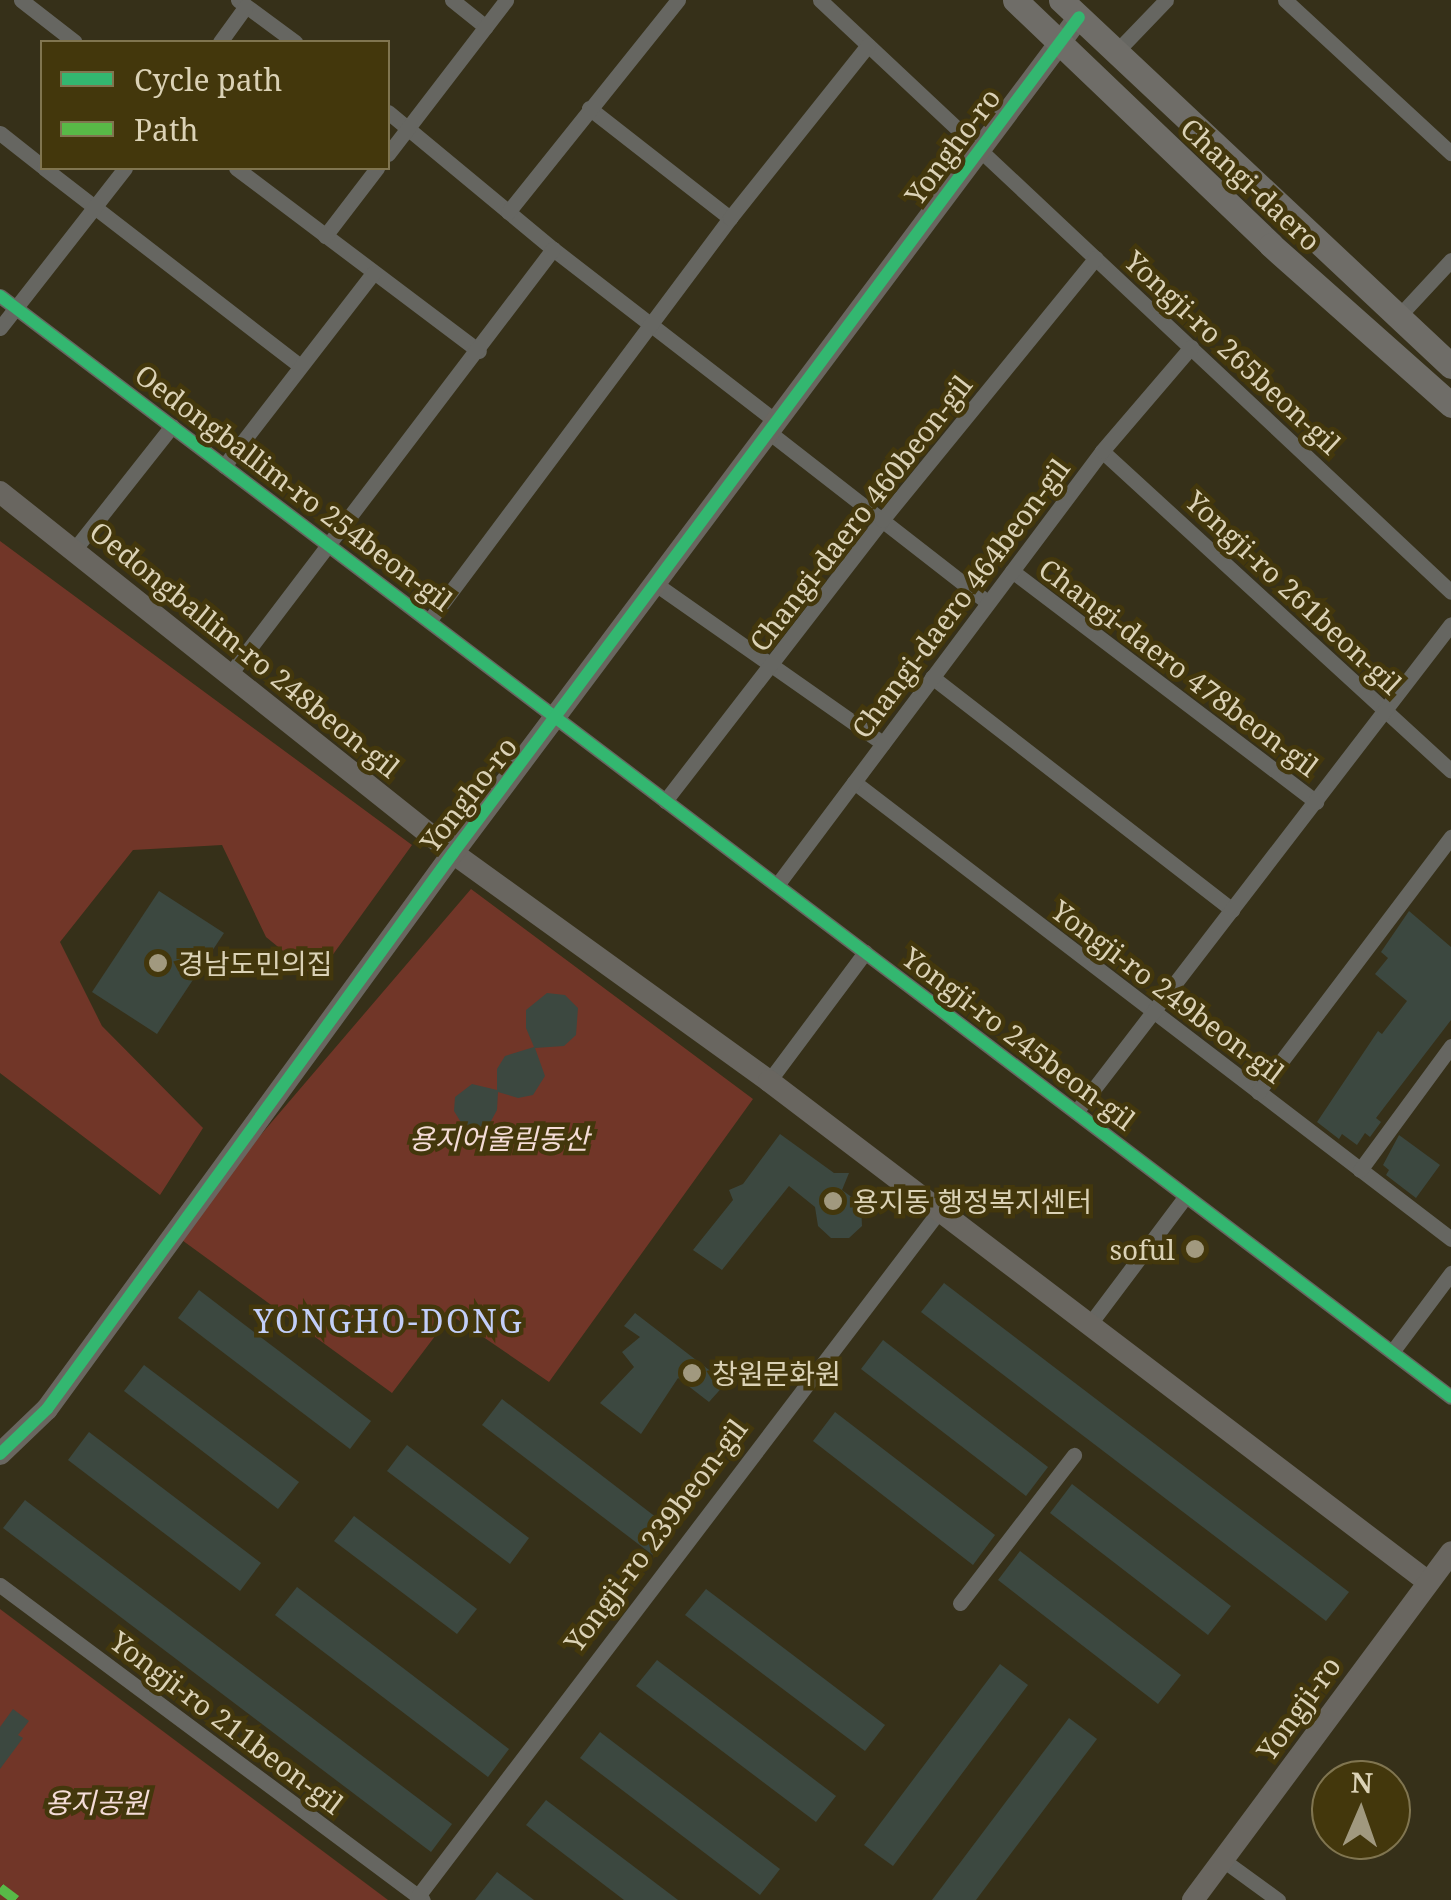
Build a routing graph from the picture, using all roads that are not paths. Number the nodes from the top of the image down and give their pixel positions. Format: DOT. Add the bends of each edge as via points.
graph roads {
  1 [pos="21,0"];
  2 [pos="452,0"];
  3 [pos="506,0"];
  4 [pos="678,0"];
  5 [pos="820,0"];
  6 [pos="1015,0"];
  7 [pos="1166,0"];
  8 [pos="1285,0"];
  9 [pos="242,3"];
  10 [pos="1070,8"];
  11 [pos="486,27"];
  12 [pos="72,40"];
  13 [pos="221,40"];
  14 [pos="292,40"];
  15 [pos="1060,42"];
  16 [pos="868,46"];
  17 [pos="1116,52"];
  18 [pos="588,108"];
  19 [pos="390,114"];
  20 [pos="408,127"];
  21 [pos="0,133"];
  22 [pos="981,148"];
  23 [pos="390,151"];
  24 [pos="1451,153"];
  25 [pos="40,164"];
  26 [pos="48,170"];
  27 [pos="123,170"];
  28 [pos="239,170"];
  29 [pos="375,170"];
  30 [pos="94,206"];
  31 [pos="508,212"];
  32 [pos="730,218"];
  33 [pos="324,236"];
  34 [pos="553,248"];
  35 [pos="1096,258"];
  36 [pos="1451,260"];
  37 [pos="373,274"];
  38 [pos="0,296"];
  39 [pos="16,308"];
  40 [pos="1398,317"];
  41 [pos="651,324"];
  42 [pos="0,328"];
  43 [pos="1191,347"];
  44 [pos="480,351"];
  45 [pos="299,365"];
  46 [pos="1451,366"];
  47 [pos="1451,405"];
  48 [pos="172,426"];
  49 [pos="774,428"];
  50 [pos="1102,450"];
  51 [pos="224,466"];
  52 [pos="0,492"];
  53 [pos="882,520"];
  54 [pos="329,546"];
  55 [pos="74,550"];
  56 [pos="1012,571"];
  57 [pos="657,585"];
  58 [pos="1451,592"];
  59 [pos="988,603"];
  60 [pos="429,621"];
  61 [pos="1451,624"];
  62 [pos="771,665"];
  63 [pos="230,674"];
  64 [pos="932,677"];
  65 [pos="1386,711"];
  66 [pos="558,719"];
  67 [pos="882,744"];
  68 [pos="1451,770"];
  69 [pos="854,782"];
  70 [pos="666,801"];
  71 [pos="1316,802"];
  72 [pos="1451,836"];
  73 [pos="453,853"];
  74 [pos="776,885"];
  75 [pos="1232,910"];
  76 [pos="866,952"];
  77 [pos="1154,1012"];
  78 [pos="1451,1046"];
  79 [pos="769,1081"];
  80 [pos="1258,1092"];
  81 [pos="1076,1112"];
  82 [pos="1360,1170"];
  83 [pos="1186,1196"];
  84 [pos="939,1211"];
  85 [pos="1451,1239"];
  86 [pos="1451,1272"];
  87 [pos="1089,1325"];
  88 [pos="1392,1352"];
  89 [pos="1451,1396"];
  90 [pos="0,1454"];
  91 [pos="1074,1456"];
  92 [pos="1451,1552"];
  93 [pos="1428,1582"];
  94 [pos="0,1585"];
  95 [pos="960,1603"];
  96 [pos="1223,1860"];
  97 [pos="420,1898"];
  98 [pos="1193,1900"];
  99 [pos="1278,1900"];
  1 -- 12 [label="street"];
  2 -- 11 [label="street"];
  3 -- 11 [label="street"];
  4 -- 18 [label="street"];
  5 -- 16 [label="street, Yongji-ro 265beon-gil"];
  6 -- 15 [label="main road, Changi-daero"];
  7 -- 17 [label="street"];
  8 -- 24 [label="street"];
  9 -- 13 [label="street"];
  9 -- 14 [label="street"];
  10 -- 15 [label="street, Yongho-ro"];
  10 -- 17 [label="main road, Changi-daero"];
  11 -- 20 [label="street"];
  15 -- 22 [label="street, Yongho-ro"];
  15 -- 47 [label="main road, Changi-daero" via="1271,245"];
  16 -- 22 [label="street, Yongji-ro 265beon-gil"];
  16 -- 32 [label="street, Oedongballim-ro 254beon-gil"];
  17 -- 40 [label="main road, Changi-daero"];
  18 -- 31 [label="street"];
  18 -- 32 [label="street"];
  19 -- 20 [label="street"];
  20 -- 23 [label="street"];
  20 -- 31 [label="street"];
  21 -- 25 [label="street"];
  22 -- 35 [label="street, Yongji-ro 265beon-gil"];
  22 -- 49 [label="street, Yongho-ro"];
  26 -- 30 [label="street"];
  27 -- 30 [label="street"];
  28 -- 33 [label="street"];
  29 -- 33 [label="street"];
  30 -- 39 [label="street"];
  30 -- 45 [label="street"];
  31 -- 34 [label="street"];
  32 -- 41 [label="street, Oedongballim-ro 254beon-gil"];
  33 -- 37 [label="street"];
  34 -- 41 [label="street"];
  34 -- 44 [label="street, Oedongballim-ro 254beon-gil"];
  35 -- 43 [label="street, Yongji-ro 265beon-gil"];
  35 -- 53 [label="street, Changi-daero 460beon-gil"];
  36 -- 40 [label="street"];
  37 -- 44 [label="street"];
  37 -- 45 [label="street, Oedongballim-ro 254beon-gil"];
  38 -- 39 [label="street, Oedongballim-ro 254beon-gil"];
  39 -- 42 [label="street"];
  39 -- 48 [label="street, Oedongballim-ro 254beon-gil"];
  40 -- 46 [label="main road, Changi-daero"];
  41 -- 49 [label="street"];
  41 -- 60 [label="street, Oedongballim-ro 254beon-gil"];
  43 -- 50 [label="street, Changi-daero 464beon-gil"];
  43 -- 58 [label="street, Yongji-ro 265beon-gil"];
  44 -- 54 [label="street, Oedongballim-ro 254beon-gil"];
  45 -- 51 [label="street, Oedongballim-ro 254beon-gil"];
  48 -- 51 [label="street, Oedongballim-ro 254beon-gil"];
  48 -- 55 [label="street"];
  49 -- 53 [label="street"];
  49 -- 57 [label="street, Yongho-ro"];
  50 -- 56 [label="street, Changi-daero 464beon-gil"];
  50 -- 65 [label="street, Yongji-ro 261beon-gil"];
  51 -- 54 [label="street, Oedongballim-ro 254beon-gil"];
  52 -- 55 [label="street, Oedongballim-ro 248beon-gil"];
  53 -- 59 [label="street"];
  53 -- 62 [label="street, Changi-daero 460beon-gil"];
  54 -- 60 [label="street, Oedongballim-ro 254beon-gil"];
  54 -- 63 [label="street"];
  55 -- 63 [label="street, Oedongballim-ro 248beon-gil"];
  56 -- 59 [label="street, Changi-daero 464beon-gil"];
  56 -- 71 [label="street, Changi-daero 478beon-gil"];
  57 -- 62 [label="street"];
  57 -- 66 [label="street, Yongho-ro"];
  59 -- 64 [label="street, Changi-daero 464beon-gil"];
  60 -- 66 [label="street, Oedongballim-ro 254beon-gil"];
  61 -- 65 [label="street, Changi-daero 478beon-gil"];
  62 -- 67 [label="street"];
  62 -- 70 [label="street, Changi-daero 460beon-gil"];
  63 -- 73 [label="street, Oedongballim-ro 248beon-gil"];
  64 -- 67 [label="street, Changi-daero 464beon-gil"];
  64 -- 75 [label="street"];
  65 -- 68 [label="street, Yongji-ro 261beon-gil"];
  65 -- 71 [label="street, Changi-daero 478beon-gil"];
  66 -- 70 [label="street, Yongji-ro 245beon-gil"];
  66 -- 73 [label="street, Yongho-ro"];
  67 -- 69 [label="street, Changi-daero 464beon-gil"];
  69 -- 74 [label="street, Changi-daero 464beon-gil"];
  69 -- 77 [label="street, Yongji-ro 249beon-gil"];
  70 -- 74 [label="street, Yongji-ro 245beon-gil"];
  71 -- 75 [label="street, Changi-daero 478beon-gil"];
  72 -- 80 [label="street"];
  73 -- 79 [label="street"];
  73 -- 90 [label="street, Yongho-ro" via="48,1408"];
  74 -- 76 [label="street, Yongji-ro 245beon-gil"];
  75 -- 77 [label="street, Changi-daero 478beon-gil"];
  76 -- 79 [label="street"];
  76 -- 81 [label="street, Yongji-ro 245beon-gil"];
  77 -- 80 [label="street, Yongji-ro 249beon-gil"];
  77 -- 81 [label="street, Changi-daero 478beon-gil"];
  78 -- 82 [label="street"];
  79 -- 84 [label="street"];
  80 -- 82 [label="street, Yongji-ro 249beon-gil"];
  81 -- 83 [label="street, Yongji-ro 245beon-gil"];
  82 -- 85 [label="street, Yongji-ro 249beon-gil"];
  83 -- 87 [label="street"];
  83 -- 88 [label="street, Yongji-ro 245beon-gil"];
  84 -- 87 [label="street"];
  84 -- 97 [label="street, Yongji-ro 239beon-gil"];
  86 -- 88 [label="street"];
  87 -- 93 [label="street"];
  88 -- 89 [label="street, Yongji-ro 245beon-gil"];
  91 -- 95 [label="street"];
  92 -- 93 [label="street, Yongji-ro"];
  93 -- 96 [label="street, Yongji-ro"];
  94 -- 97 [label="street, Yongji-ro 211beon-gil"];
  96 -- 98 [label="street, Yongji-ro"];
  96 -- 99 [label="street"];
}
